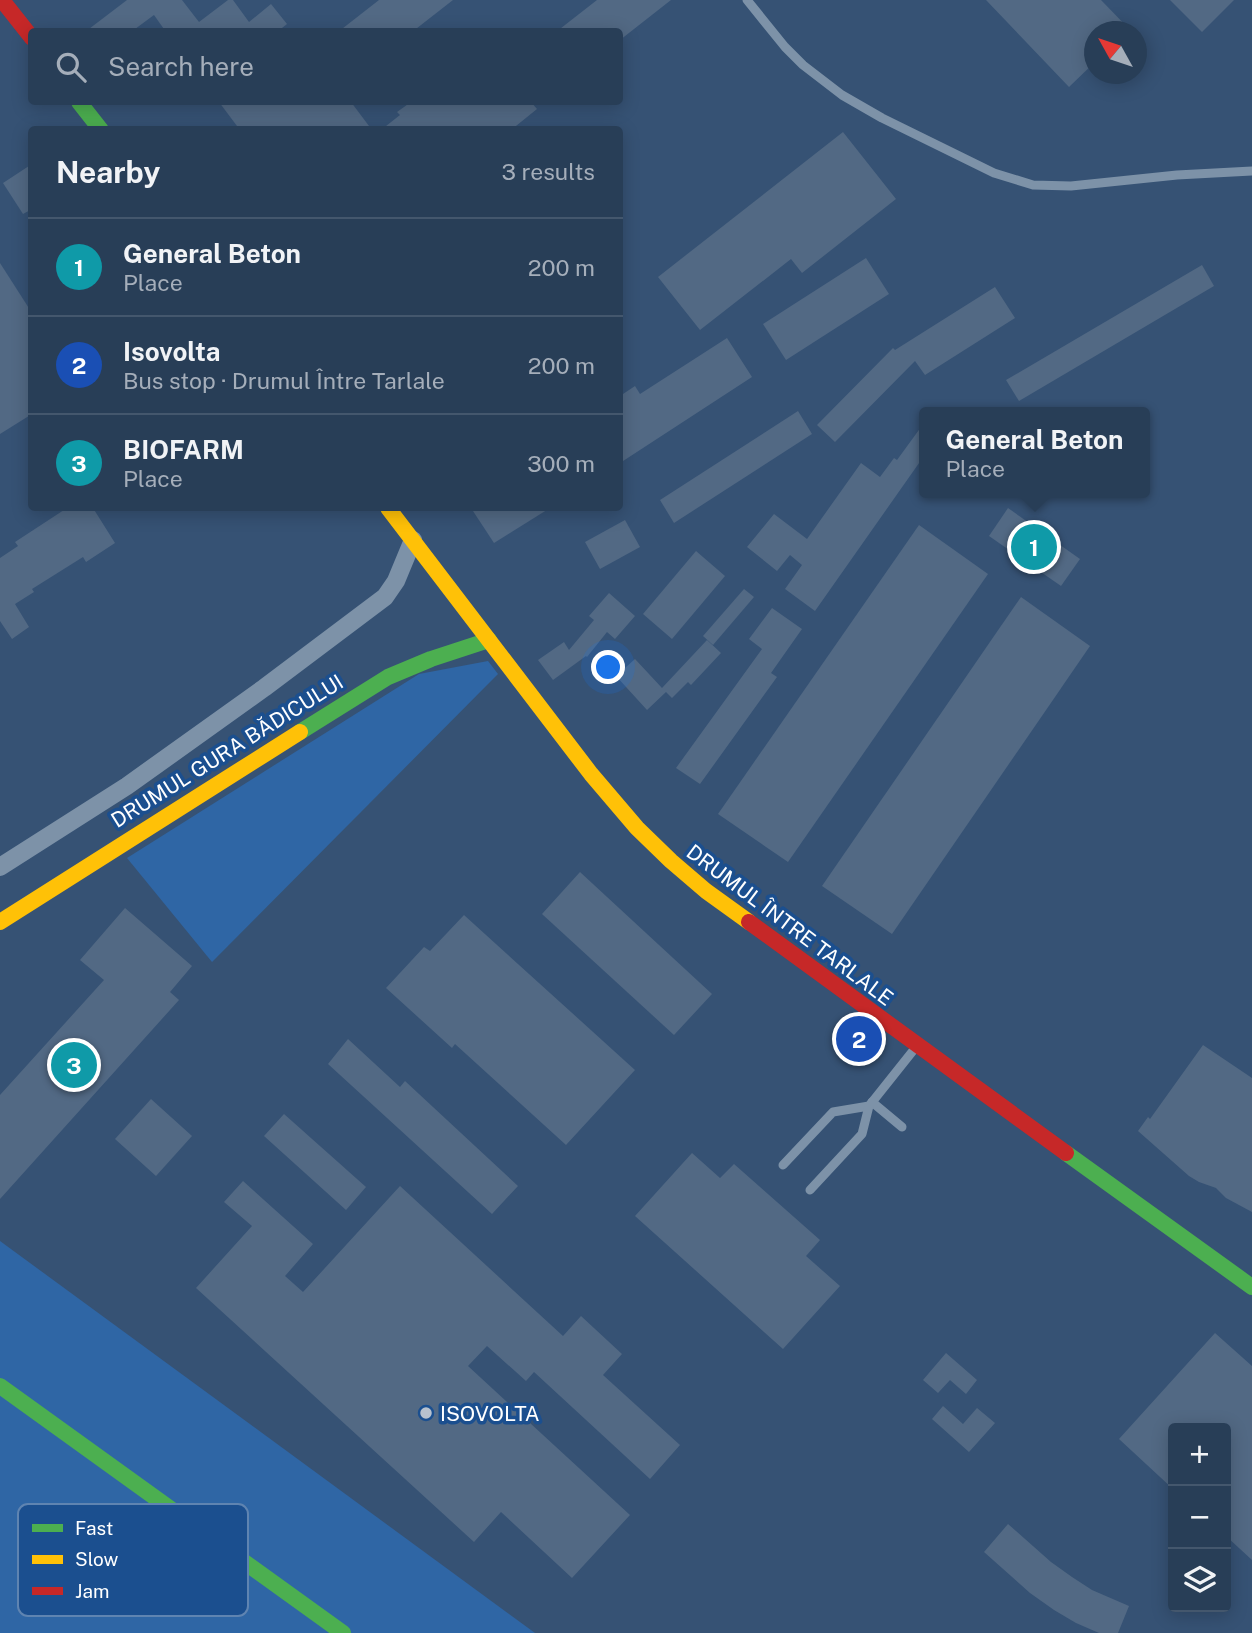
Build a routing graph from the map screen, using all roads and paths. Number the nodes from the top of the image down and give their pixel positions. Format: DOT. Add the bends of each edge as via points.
graph roads {
  1 [pos="2,0"];
  2 [pos="747,0"];
  3 [pos="28,33"];
  4 [pos="81,105"];
  5 [pos="98,126"];
  6 [pos="1252,171"];
  7 [pos="390,511"];
  8 [pos="413,541"];
  9 [pos="489,640"];
  10 [pos="0,867"];
  11 [pos="0,922"];
  12 [pos="917,1046"];
  13 [pos="870,1104"];
  14 [pos="902,1128"];
  15 [pos="783,1165"];
  16 [pos="810,1190"];
  17 [pos="1252,1287"];
  18 [pos="0,1386"];
  19 [pos="164,1504"];
  20 [pos="248,1565"];
  21 [pos="343,1633"];
  1 -- 3 [label="main road"];
  2 -- 6 [label="lane" via="803,65 842,95 995,173 1033,185 1071,186"];
  4 -- 5 [label="main road"];
  7 -- 8 [label="main road, DRUMUL ÎNTRE TARLALE"];
  8 -- 9 [label="main road, DRUMUL ÎNTRE TARLALE"];
  8 -- 10 [label="street, DRUMUL GURA BĂDICULUI" via="385,597 127,786"];
  9 -- 11 [label="main road, DRUMUL GURA BĂDICULUI" via="388,677"];
  9 -- 12 [label="main road, DRUMUL ÎNTRE TARLALE" via="614,803 671,861"];
  12 -- 13 [label="lane"];
  12 -- 17 [label="main road, DRUMUL ÎNTRE TARLALE"];
  13 -- 14 [label="lane"];
  13 -- 15 [label="lane" via="833,1112"];
  13 -- 16 [label="lane" via="862,1134"];
  18 -- 19 [label="main road"];
  20 -- 21 [label="main road"];
}
